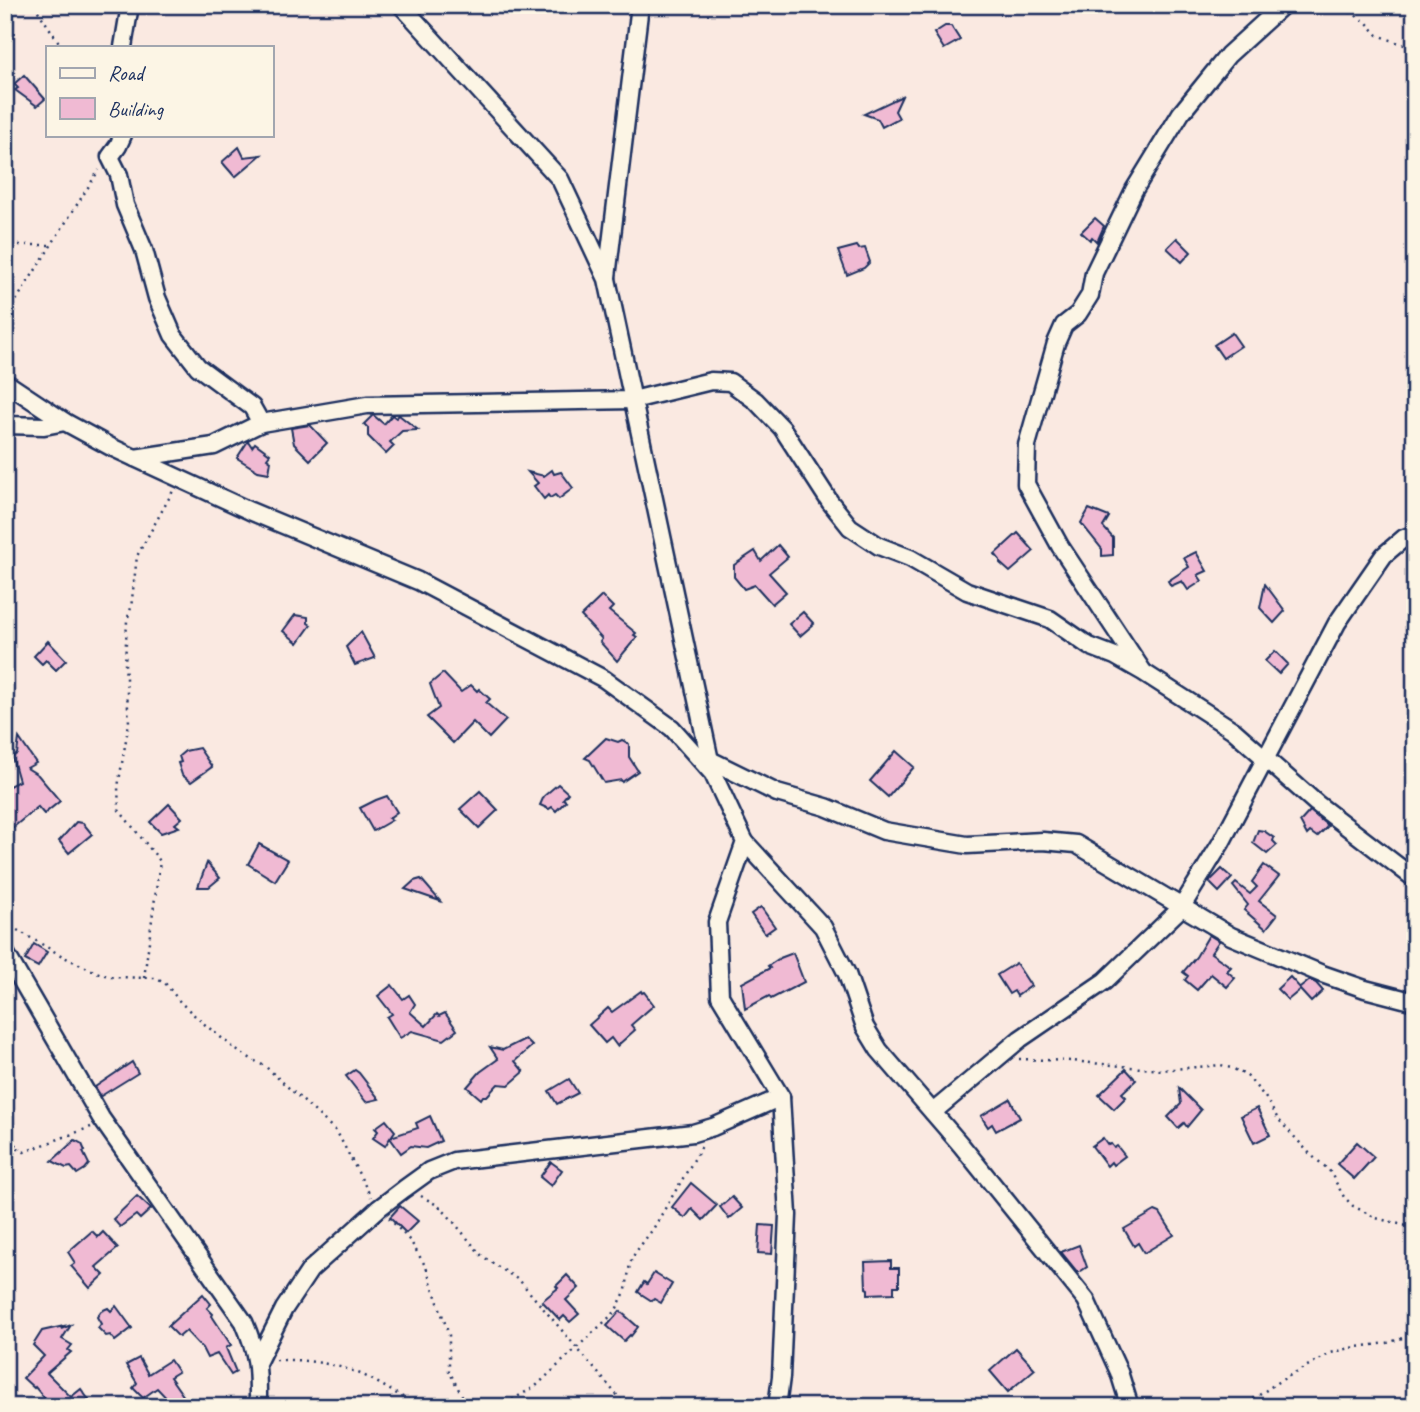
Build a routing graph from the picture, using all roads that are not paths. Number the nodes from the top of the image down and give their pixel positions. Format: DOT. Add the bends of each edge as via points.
graph roads {
  1 [pos="130,5"];
  2 [pos="401,5"];
  3 [pos="640,5"];
  4 [pos="1283,5"];
  5 [pos="123,46"];
  6 [pos="123,136"];
  7 [pos="607,279"];
  8 [pos="5,382"];
  9 [pos="633,400"];
  10 [pos="65,422"];
  11 [pos="261,423"];
  12 [pos="5,425"];
  13 [pos="135,458"];
  14 [pos="1415,534"];
  15 [pos="1143,672"];
  16 [pos="1265,759"];
  17 [pos="711,767"];
  18 [pos="745,842"];
  19 [pos="1415,879"];
  20 [pos="1181,908"];
  21 [pos="5,951"];
  22 [pos="1415,1002"];
  23 [pos="781,1097"];
  24 [pos="933,1112"];
  25 [pos="258,1361"];
  26 [pos="258,1407"];
  27 [pos="777,1407"];
  28 [pos="1130,1407"];
  1 -- 5 [label="street"];
  2 -- 7 [label="street" via="560,179"];
  3 -- 7 [label="street"];
  4 -- 15 [label="street" via="1228,55 1181,113 1140,180 1094,273 1090,295 1056,343 1027,445 1026,484 1060,547"];
  6 -- 11 [label="street" via="110,157 173,335 198,367 252,407"];
  7 -- 9 [label="street"];
  8 -- 10 [label="street"];
  9 -- 11 [label="street" via="368,405"];
  9 -- 15 [label="street" via="711,381 730,382 782,428 850,527 967,591 1050,619 1089,646"];
  9 -- 17 [label="street"];
  10 -- 12 [label="street"];
  10 -- 13 [label="street"];
  11 -- 13 [label="street" via="214,446"];
  13 -- 17 [label="street" via="418,581 604,679 672,728"];
  14 -- 16 [label="street" via="1384,555 1356,595"];
  15 -- 16 [label="street" via="1233,730"];
  16 -- 19 [label="street"];
  16 -- 20 [label="street"];
  17 -- 18 [label="street"];
  17 -- 20 [label="street" via="884,831 967,845 1076,844"];
  18 -- 23 [label="street" via="718,922 720,996"];
  18 -- 24 [label="street" via="823,927 878,1050"];
  20 -- 22 [label="street" via="1231,936 1322,974"];
  20 -- 24 [label="street" via="1105,981 1020,1039"];
  21 -- 25 [label="street" via="102,1118 244,1322"];
  23 -- 25 [label="street" via="713,1128 668,1138 454,1161 429,1171 379,1208 310,1270"];
  23 -- 27 [label="street" via="788,1215"];
  24 -- 28 [label="street" via="1086,1300"];
  25 -- 26 [label="street"];
}
